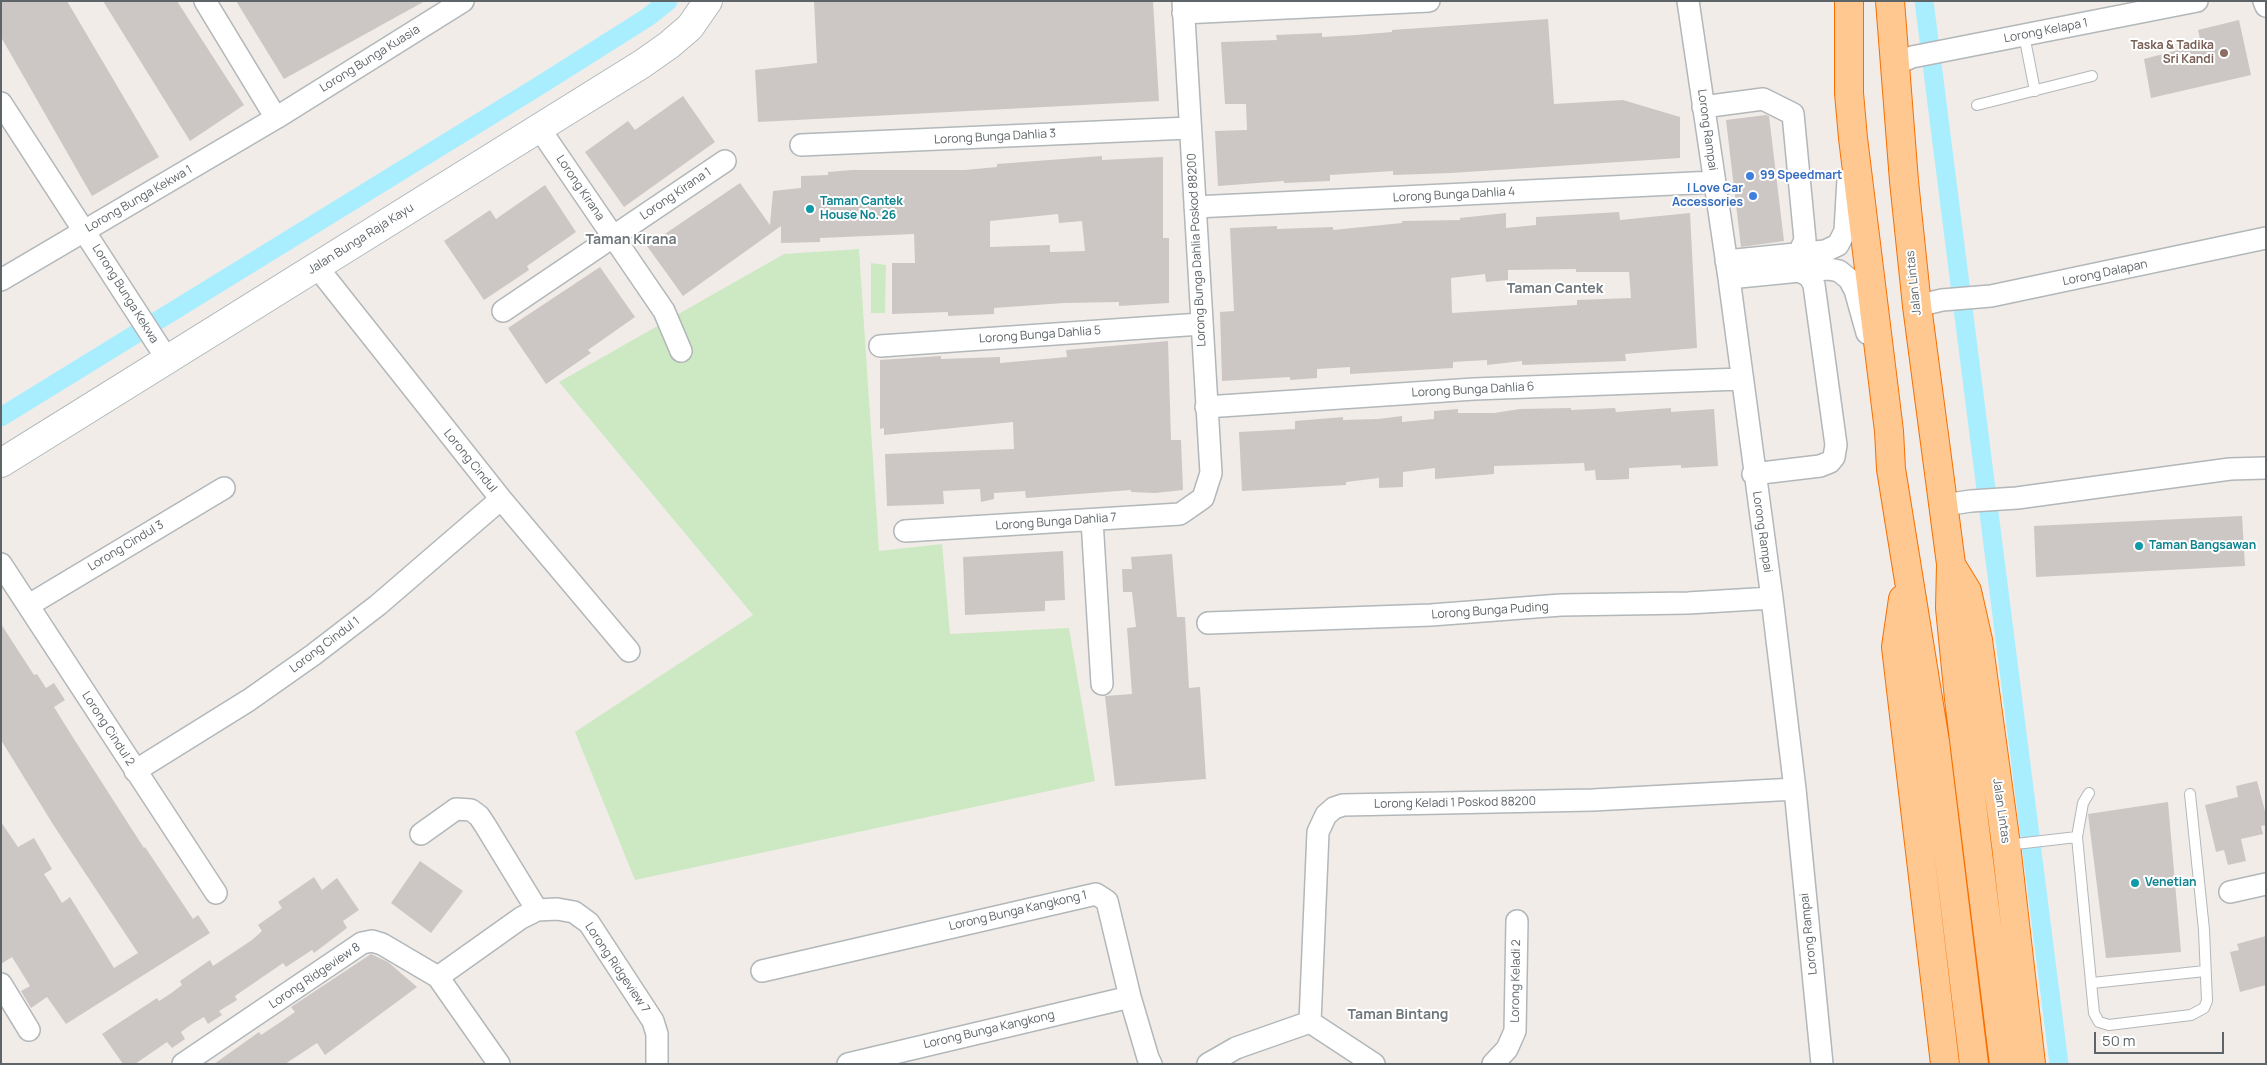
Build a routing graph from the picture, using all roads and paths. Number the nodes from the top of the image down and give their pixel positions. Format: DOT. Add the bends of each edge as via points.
graph roads {
  1 [pos="205,1"];
  2 [pos="463,1"];
  3 [pos="708,1"];
  4 [pos="1430,1"];
  5 [pos="1688,1"];
  6 [pos="1836,1"];
  7 [pos="1848,1"];
  8 [pos="1890,1"];
  9 [pos="2197,1"];
  10 [pos="2264,1"];
  11 [pos="1304,5"];
  12 [pos="2266,6"];
  13 [pos="1183,7"];
  14 [pos="435,8"];
  15 [pos="2024,35"];
  16 [pos="1904,60"];
  17 [pos="2092,76"];
  18 [pos="2035,92"];
  19 [pos="1849,93"];
  20 [pos="1,103"];
  21 [pos="1978,105"];
  22 [pos="1703,107"];
  23 [pos="276,118"];
  24 [pos="7,127"];
  25 [pos="539,128"];
  26 [pos="1189,128"];
  27 [pos="1853,138"];
  28 [pos="801,145"];
  29 [pos="725,161"];
  30 [pos="1714,182"];
  31 [pos="1195,207"];
  32 [pos="85,230"];
  33 [pos="612,237"];
  34 [pos="2266,238"];
  35 [pos="1799,262"];
  36 [pos="317,267"];
  37 [pos="1727,270"];
  38 [pos="1,280"];
  39 [pos="1929,303"];
  40 [pos="503,311"];
  41 [pos="1201,324"];
  42 [pos="880,346"];
  43 [pos="160,349"];
  44 [pos="681,351"];
  45 [pos="1740,378"];
  46 [pos="1206,408"];
  47 [pos="1889,431"];
  48 [pos="1,463"];
  49 [pos="2266,468"];
  50 [pos="1753,474"];
  51 [pos="224,488"];
  52 [pos="1203,498"];
  53 [pos="501,499"];
  54 [pos="1944,505"];
  55 [pos="1092,520"];
  56 [pos="905,531"];
  57 [pos="1,564"];
  58 [pos="1951,564"];
  59 [pos="1907,567"];
  60 [pos="1772,598"];
  61 [pos="29,605"];
  62 [pos="1208,623"];
  63 [pos="629,651"];
  64 [pos="1102,684"];
  65 [pos="135,770"];
  66 [pos="1795,789"];
  67 [pos="2089,793"];
  68 [pos="2190,794"];
  69 [pos="421,834"];
  70 [pos="2077,837"];
  71 [pos="2006,845"];
  72 [pos="2266,884"];
  73 [pos="2230,892"];
  74 [pos="216,893"];
  75 [pos="537,910"];
  76 [pos="1516,921"];
  77 [pos="762,971"];
  78 [pos="2206,971"];
  79 [pos="438,977"];
  80 [pos="2092,983"];
  81 [pos="1,984"];
  82 [pos="1130,997"];
  83 [pos="1310,1022"];
  84 [pos="29,1030"];
  85 [pos="183,1064"];
  86 [pos="498,1064"];
  87 [pos="657,1064"];
  88 [pos="848,1064"];
  89 [pos="1151,1064"];
  90 [pos="1208,1064"];
  91 [pos="1374,1064"];
  92 [pos="1493,1064"];
  93 [pos="1822,1064"];
  94 [pos="1945,1064"];
  95 [pos="1974,1064"];
  96 [pos="2004,1064"];
  97 [pos="2031,1064"];
  1 -- 23 [label="street"];
  2 -- 14 [label="street, Lorong Bunga Kuasia"];
  3 -- 25 [label="street, Jalan Bunga Raja Kayu" via="690,27 669,45"];
  4 -- 11 [label="street"];
  5 -- 22 [label="street, Lorong Rampai"];
  6 -- 19 [label="highway"];
  7 -- 19 [label="highway"];
  8 -- 16 [label="highway, Jalan Lintas"];
  9 -- 15 [label="street, Lorong Kelapa 1"];
  10 -- 12 [label="street"];
  11 -- 13 [label="street"];
  13 -- 26 [label="street, Lorong Bunga Dahlia Poskod 88200"];
  14 -- 23 [label="street, Lorong Bunga Kuasia"];
  15 -- 16 [label="street, Lorong Kelapa 1"];
  15 -- 18 [label="lane"];
  16 -- 39 [label="highway, Jalan Lintas" via="1904,181"];
  17 -- 18 [label="lane"];
  18 -- 21 [label="lane"];
  19 -- 27 [label="highway"];
  20 -- 24 [label="street, Lorong Bunga Kekwa"];
  22 -- 30 [label="street, Lorong Rampai"];
  22 -- 35 [label="street" via="1762,99 1793,114 1806,240"];
  23 -- 32 [label="street, Lorong Bunga Kekwa 1"];
  24 -- 32 [label="street, Lorong Bunga Kekwa"];
  25 -- 33 [label="street, Lorong Kirana"];
  25 -- 36 [label="street, Jalan Bunga Raja Kayu"];
  26 -- 28 [label="street, Lorong Bunga Dahlia 3"];
  26 -- 31 [label="street, Lorong Bunga Dahlia Poskod 88200"];
  27 -- 35 [label="street" via="1843,238 1838,245"];
  27 -- 47 [label="highway"];
  29 -- 33 [label="street, Lorong Kirana 1"];
  30 -- 31 [label="street, Lorong Bunga Dahlia 4"];
  30 -- 37 [label="street, Lorong Rampai"];
  31 -- 41 [label="street, Lorong Bunga Dahlia Poskod 88200"];
  32 -- 38 [label="street, Lorong Bunga Kekwa 1"];
  32 -- 43 [label="street, Lorong Bunga Kekwa"];
  33 -- 40 [label="street, Lorong Kirana 1"];
  33 -- 44 [label="street, Lorong Kirana" via="664,311"];
  34 -- 39 [label="street, Lorong Dalapan" via="1991,296"];
  35 -- 37 [label="street"];
  35 -- 47 [label="street" via="1838,271 1849,279 1855,290"];
  35 -- 50 [label="street" via="1814,285 1836,445 1834,457 1820,466"];
  36 -- 43 [label="street, Jalan Bunga Raja Kayu"];
  36 -- 53 [label="street, Lorong Cindul"];
  37 -- 45 [label="street, Lorong Rampai"];
  39 -- 54 [label="highway, Jalan Lintas"];
  41 -- 42 [label="street, Lorong Bunga Dahlia 5"];
  41 -- 46 [label="street, Lorong Bunga Dahlia Poskod 88200"];
  43 -- 48 [label="street, Jalan Bunga Raja Kayu"];
  45 -- 46 [label="street, Lorong Bunga Dahlia 6" via="1474,389"];
  45 -- 50 [label="street, Lorong Rampai"];
  46 -- 52 [label="street, Lorong Bunga Dahlia Poskod 88200" via="1211,473"];
  47 -- 59 [label="highway" via="1891,468"];
  49 -- 54 [label="street" via="2230,469"];
  50 -- 60 [label="street, Lorong Rampai"];
  51 -- 61 [label="street, Lorong Cindul 3"];
  52 -- 55 [label="street, Lorong Bunga Dahlia 7" via="1180,514"];
  53 -- 63 [label="street, Lorong Cindul"];
  53 -- 65 [label="street, Lorong Cindul 1" via="378,605 313,656 249,700"];
  54 -- 58 [label="highway, Jalan Lintas"];
  55 -- 56 [label="street, Lorong Bunga Dahlia 7"];
  55 -- 64 [label="street"];
  57 -- 61 [label="street, Lorong Cindul 2"];
  58 -- 71 [label="highway, Jalan Lintas" via="1967,591 1978,640"];
  58 -- 96 [label="highway, Jalan Lintas" via="1950,608 1959,700"];
  59 -- 94 [label="highway" via="1896,647"];
  59 -- 95 [label="highway" via="1934,742"];
  60 -- 62 [label="street, Lorong Bunga Puding"];
  60 -- 66 [label="street, Lorong Rampai"];
  61 -- 65 [label="street, Lorong Cindul 2"];
  65 -- 74 [label="street, Lorong Cindul 2"];
  66 -- 83 [label="street, Lorong Keladi 1 Poskod 88200" via="1593,800 1344,805 1334,808 1326,815 1318,832"];
  66 -- 93 [label="street, Lorong Rampai"];
  67 -- 70 [label="lane" via="2082,803"];
  68 -- 78 [label="lane"];
  69 -- 75 [label="street" via="456,809 471,810 486,825"];
  70 -- 71 [label="lane"];
  70 -- 80 [label="lane"];
  71 -- 97 [label="highway, Jalan Lintas"];
  72 -- 73 [label="street"];
  75 -- 79 [label="street, Lorong Ridgeview 7"];
  75 -- 87 [label="street, Lorong Ridgeview 7" via="574,912 589,923 653,1020 657,1034"];
  76 -- 92 [label="street, Lorong Keladi 2" via="1515,1031 1507,1049"];
  77 -- 82 [label="street, Lorong Bunga Kangkong 1" via="1096,894 1108,901"];
  78 -- 80 [label="lane"];
  78 -- 80 [label="lane" via="2207,1002 2198,1012 2110,1025 2096,1018"];
  79 -- 85 [label="street, Lorong Ridgeview 8" via="382,944 362,943"];
  79 -- 86 [label="street, Lorong Ridgeview 8"];
  81 -- 84 [label="street"];
  82 -- 88 [label="street, Lorong Bunga Kangkong"];
  82 -- 89 [label="street, Lorong Bunga Kangkong 1"];
  83 -- 90 [label="street" via="1236,1048"];
  83 -- 91 [label="street"];
}
